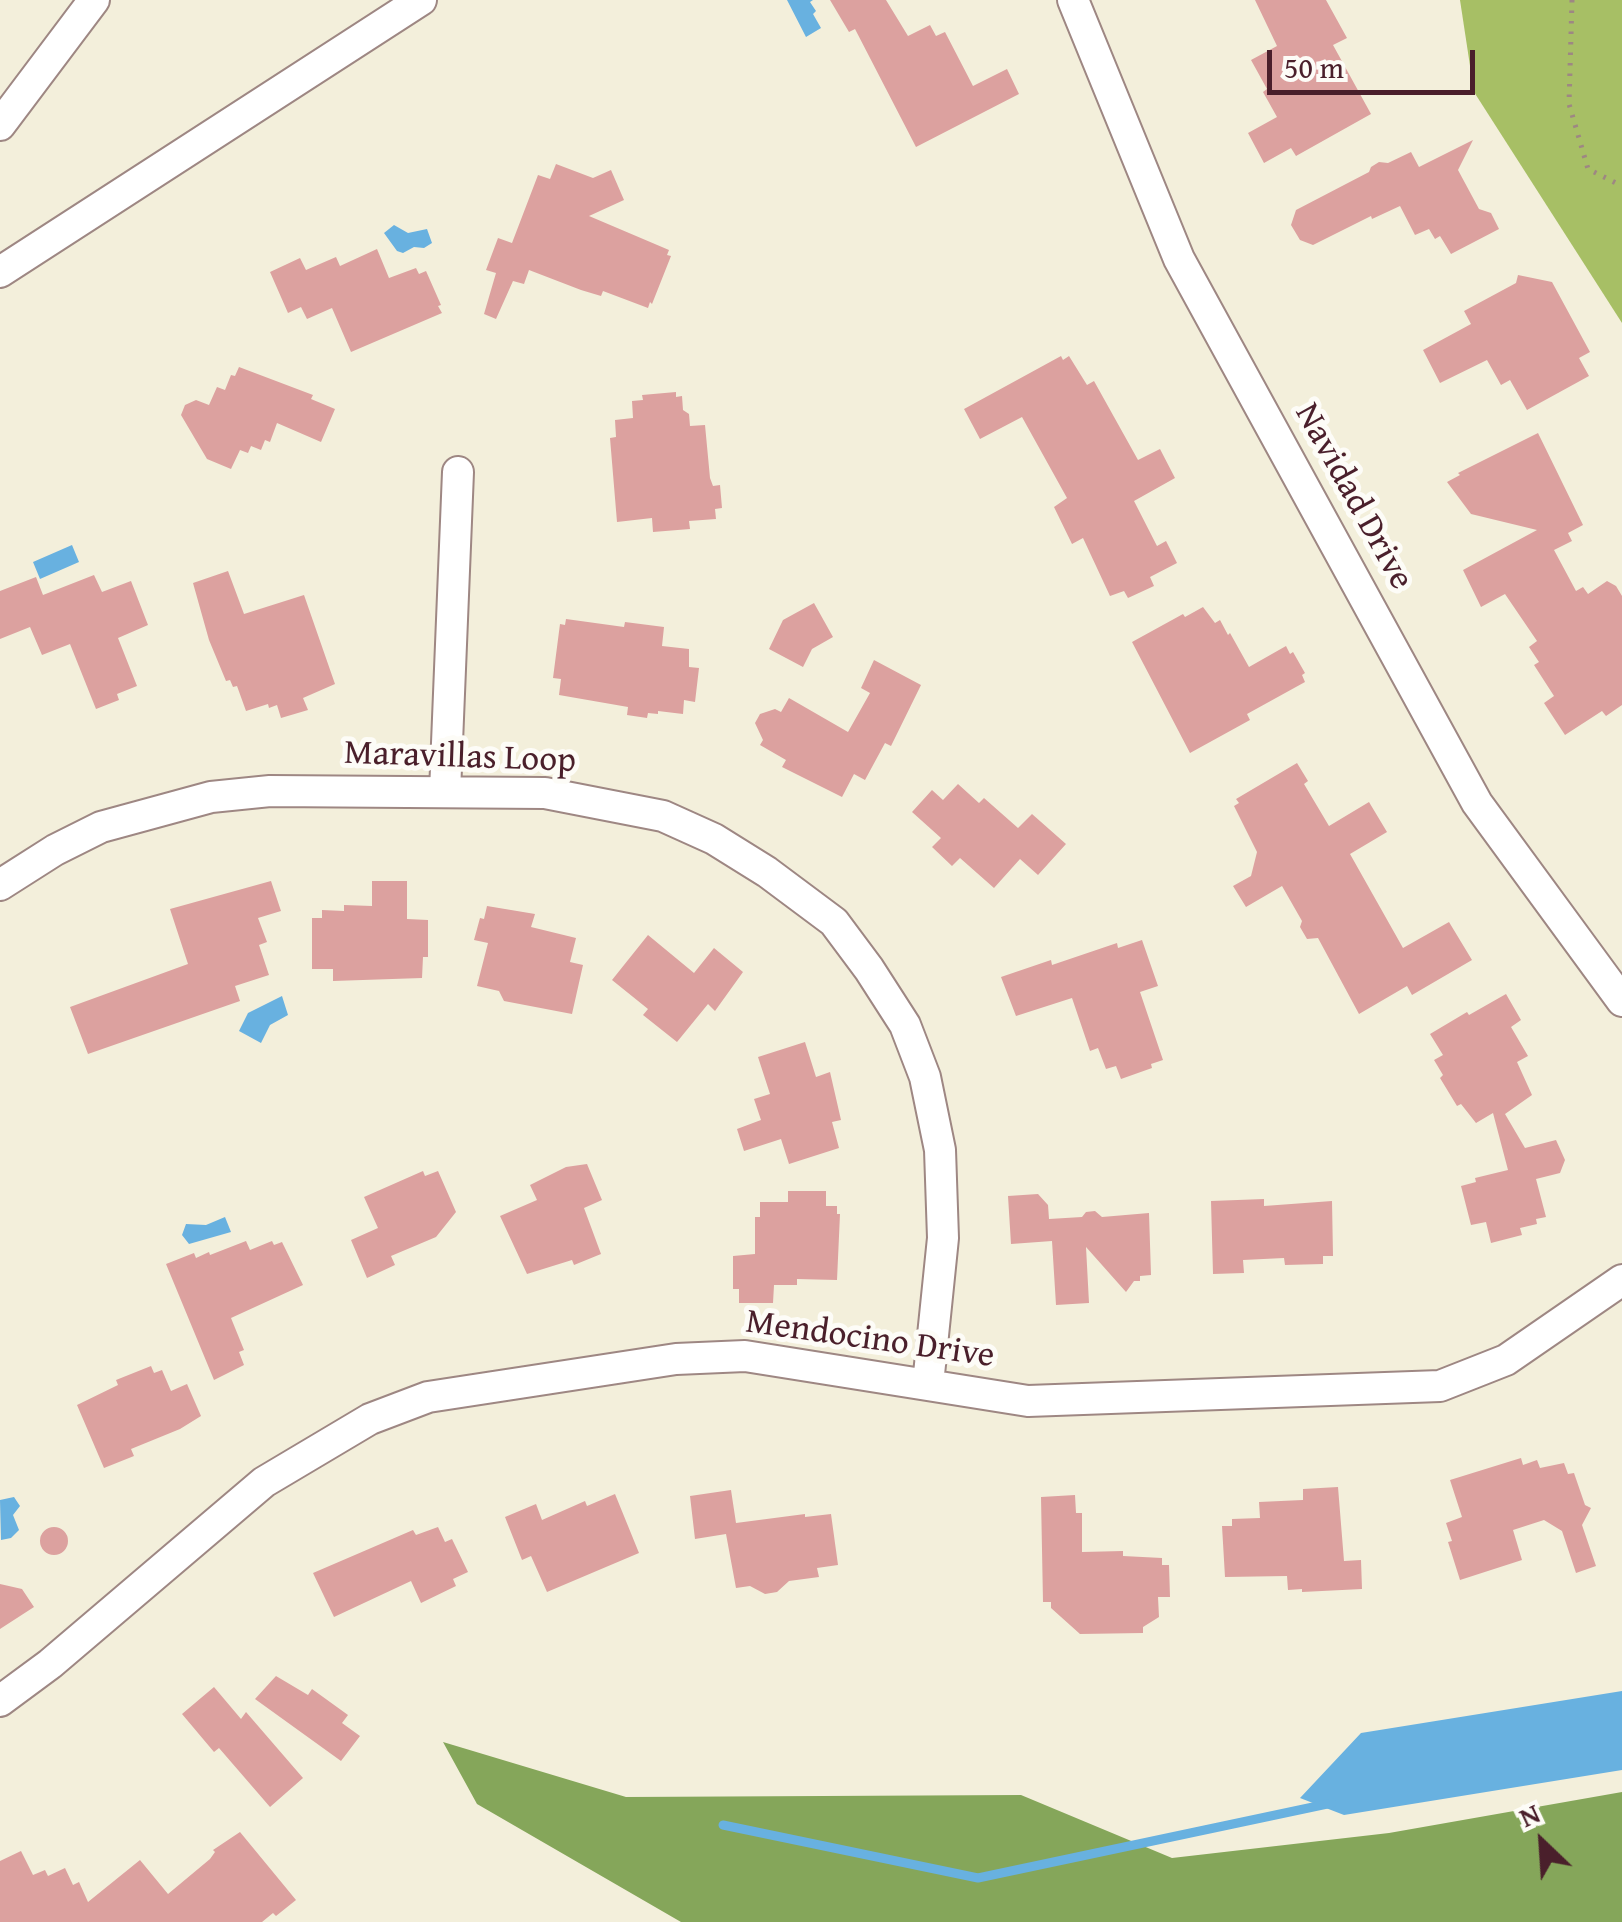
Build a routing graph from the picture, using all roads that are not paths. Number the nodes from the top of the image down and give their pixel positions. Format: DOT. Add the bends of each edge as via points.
graph roads {
  1 [pos="94,0"];
  2 [pos="421,0"];
  3 [pos="1073,0"];
  4 [pos="0,125"];
  5 [pos="4,261"];
  6 [pos="458,472"];
  7 [pos="445,792"];
  8 [pos="0,885"];
  9 [pos="1622,1001"];
  10 [pos="1622,1280"];
  11 [pos="928,1384"];
  12 [pos="0,1700"];
  1 -- 4 [label="street"];
  2 -- 5 [label="street"];
  3 -- 9 [label="street, Navidad Drive" via="1179,259 1478,803"];
  6 -- 7 [label="street"];
  7 -- 8 [label="street, Maravillas Loop" via="211,797 102,827"];
  7 -- 11 [label="street, Maravillas Loop" via="544,793 664,816 728,847 834,922 905,1026 925,1077 940,1150 942,1238"];
  10 -- 11 [label="street, Mendocino Drive" via="1506,1360 1440,1386 1028,1401"];
  11 -- 12 [label="street, Mendocino Drive" via="745,1356 428,1396 370,1419 264,1482"];
}
